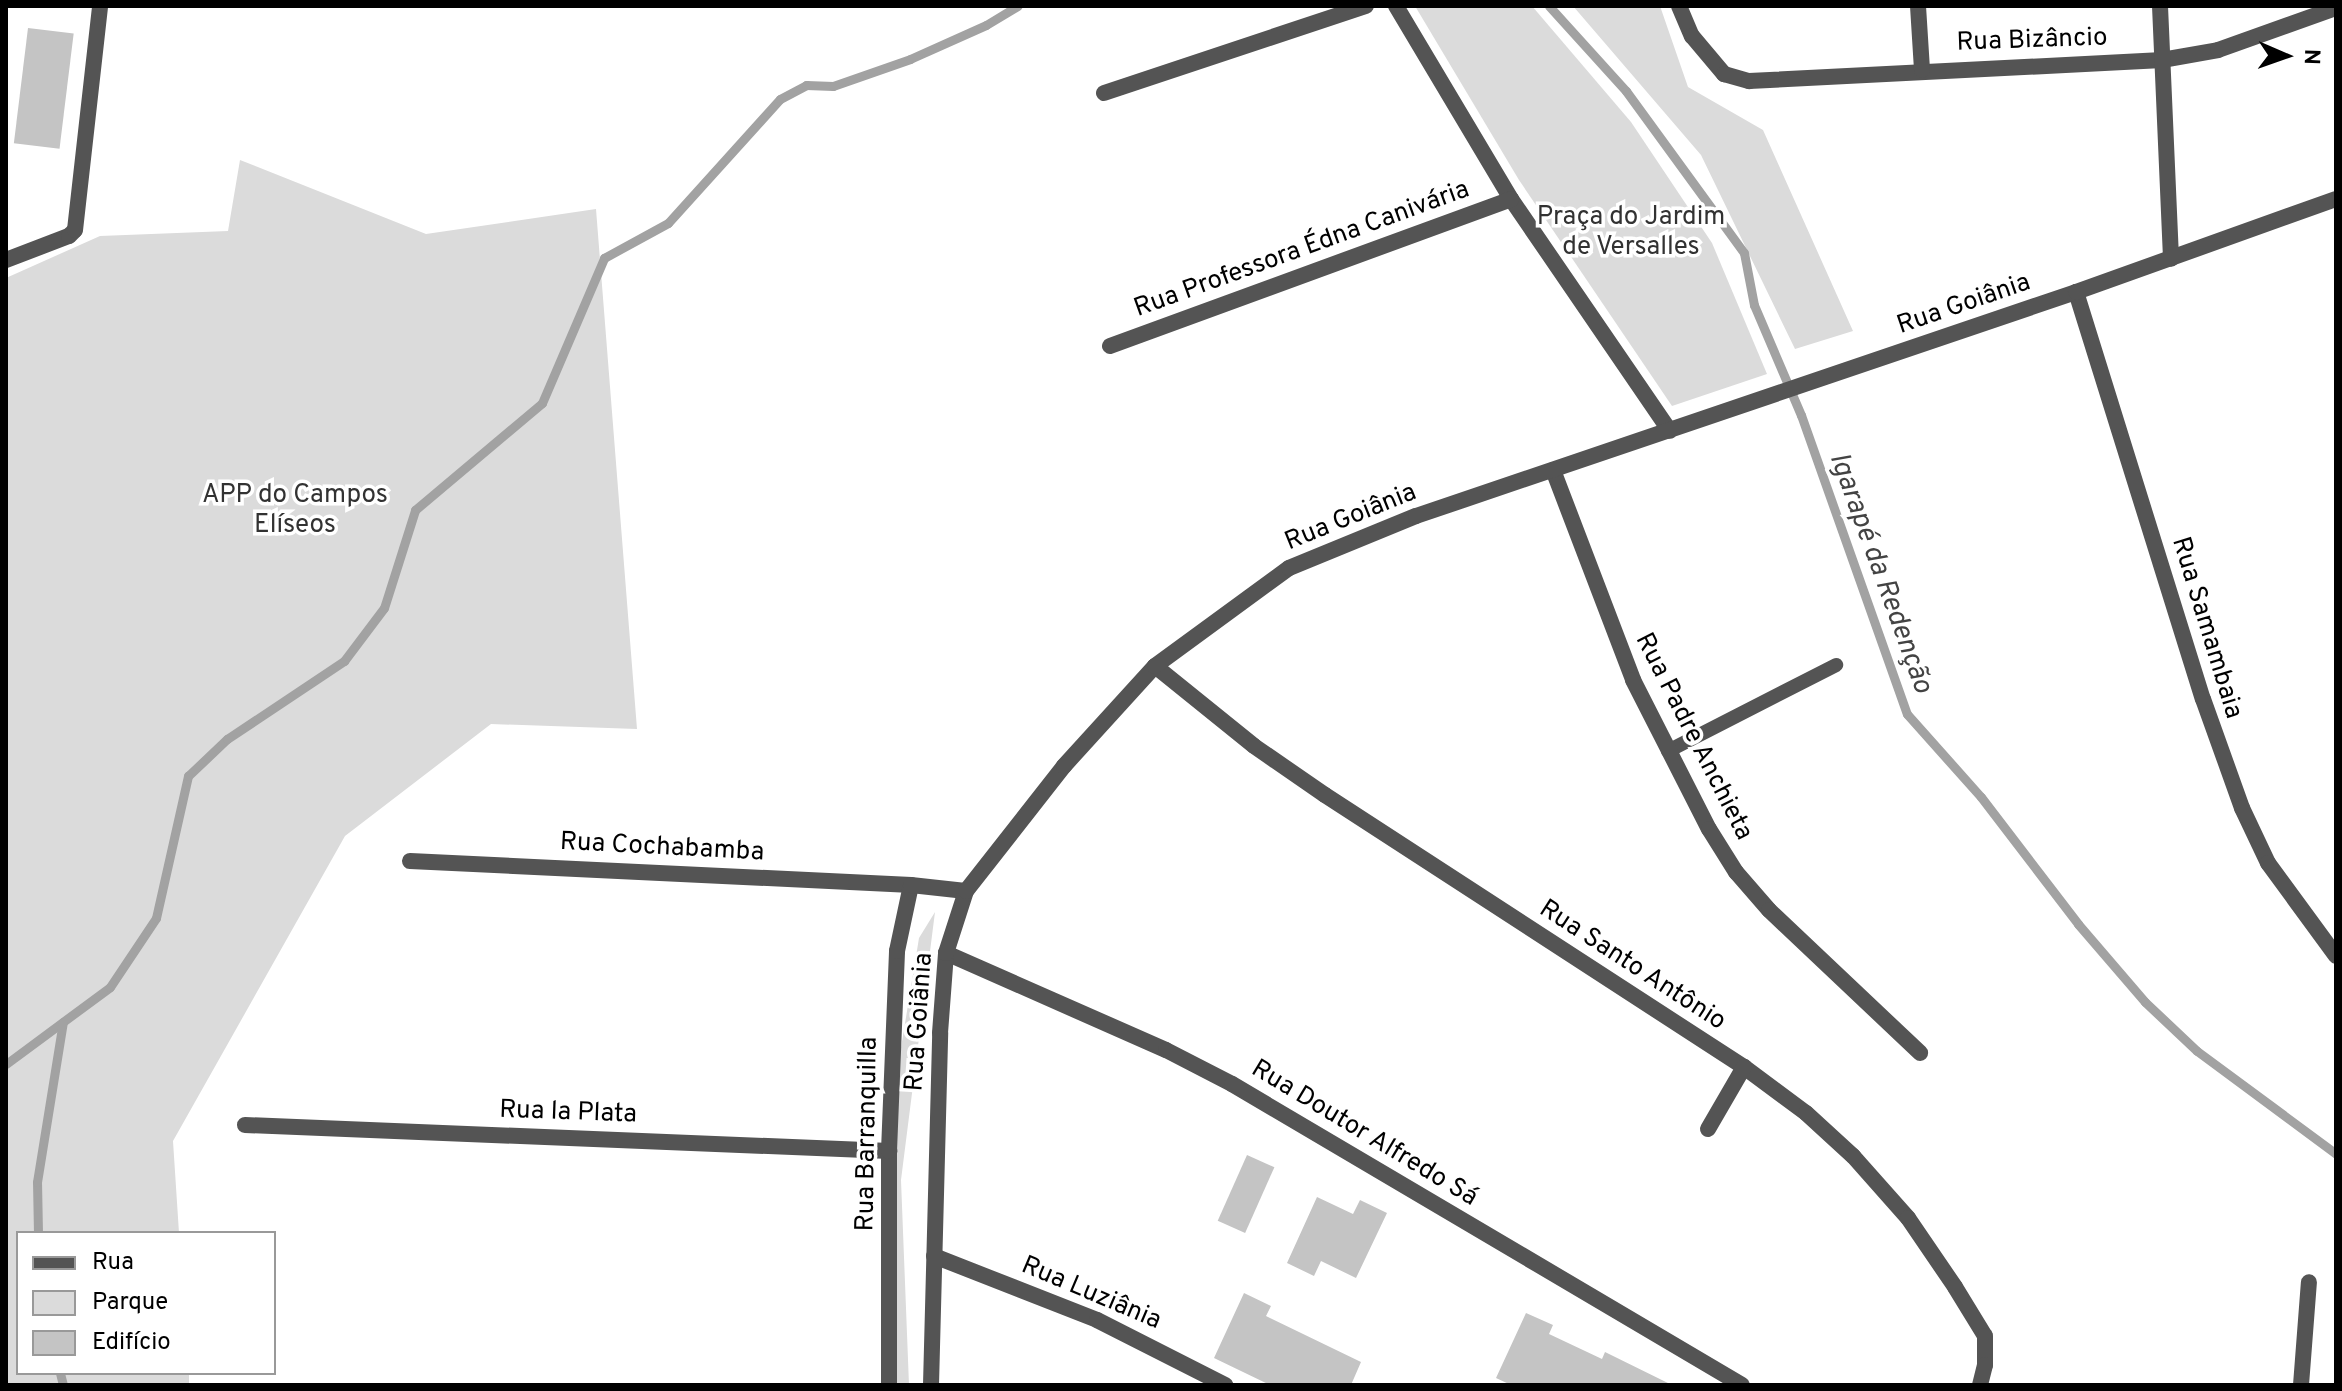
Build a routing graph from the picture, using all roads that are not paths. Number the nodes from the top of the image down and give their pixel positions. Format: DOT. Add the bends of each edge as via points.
graph roads {
  1 [pos="100,6"];
  2 [pos="1366,6"];
  3 [pos="1396,6"];
  4 [pos="1679,6"];
  5 [pos="1918,6"];
  6 [pos="2160,6"];
  7 [pos="2336,8"];
  8 [pos="2162,60"];
  9 [pos="1922,70"];
  10 [pos="1104,93"];
  11 [pos="1511,199"];
  12 [pos="2336,200"];
  13 [pos="2171,259"];
  14 [pos="6,260"];
  15 [pos="2076,292"];
  16 [pos="1110,346"];
  17 [pos="1670,431"];
  18 [pos="1553,470"];
  19 [pos="1836,665"];
  20 [pos="1155,666"];
  21 [pos="1668,751"];
  22 [pos="410,861"];
  23 [pos="911,885"];
  24 [pos="966,891"];
  25 [pos="946,953"];
  26 [pos="2336,956"];
  27 [pos="1920,1053"];
  28 [pos="1744,1067"];
  29 [pos="245,1125"];
  30 [pos="1708,1129"];
  31 [pos="889,1151"];
  32 [pos="934,1256"];
  33 [pos="2309,1282"];
  34 [pos="889,1385"];
  35 [pos="931,1385"];
  36 [pos="1225,1385"];
  37 [pos="1742,1385"];
  38 [pos="1980,1385"];
  39 [pos="2301,1385"];
  1 -- 14 [label="street" via="75,230"];
  2 -- 10 [label="street"];
  3 -- 11 [label="street"];
  4 -- 9 [label="street, Rua Bizâncio" via="1692,36 1724,74 1749,81"];
  5 -- 9 [label="street"];
  6 -- 8 [label="street"];
  7 -- 8 [label="street, Rua Bizâncio" via="2218,50"];
  8 -- 9 [label="street, Rua Bizâncio"];
  8 -- 13 [label="street"];
  11 -- 16 [label="street, Rua Professora Édna Canivária"];
  11 -- 17 [label="street"];
  12 -- 13 [label="street, Rua Goiânia"];
  13 -- 15 [label="street, Rua Goiânia"];
  15 -- 17 [label="street, Rua Goiânia"];
  15 -- 26 [label="street, Rua Samambaia" via="2242,808 2268,863"];
  17 -- 18 [label="street, Rua Goiânia"];
  18 -- 20 [label="street, Rua Goiânia" via="1416,516 1289,568"];
  18 -- 21 [label="street, Rua Padre Anchieta" via="1633,680"];
  19 -- 21 [label="lane"];
  20 -- 24 [label="street, Rua Goiânia" via="1064,766"];
  20 -- 28 [label="street, Rua Santo Antônio" via="1325,795"];
  21 -- 27 [label="street, Rua Padre Anchieta" via="1736,872"];
  22 -- 23 [label="street, Rua Cochabamba"];
  23 -- 24 [label="street, Rua Cochabamba"];
  23 -- 31 [label="street, Rua Barranquilla" via="897,951"];
  24 -- 25 [label="street, Rua Goiânia"];
  25 -- 32 [label="street, Rua Goiânia"];
  25 -- 37 [label="street, Rua Doutor Alfredo Sá" via="1232,1084"];
  28 -- 30 [label="street"];
  28 -- 38 [label="street, Rua Santo Antônio" via="1841,1145 1908,1218 1982,1329 1986,1348"];
  29 -- 31 [label="street, Rua la Plata"];
  31 -- 34 [label="street, Rua Barranquilla"];
  32 -- 35 [label="street, Rua Goiânia"];
  32 -- 36 [label="street, Rua Luziânia" via="1097,1320"];
  33 -- 39 [label="street"];
}
